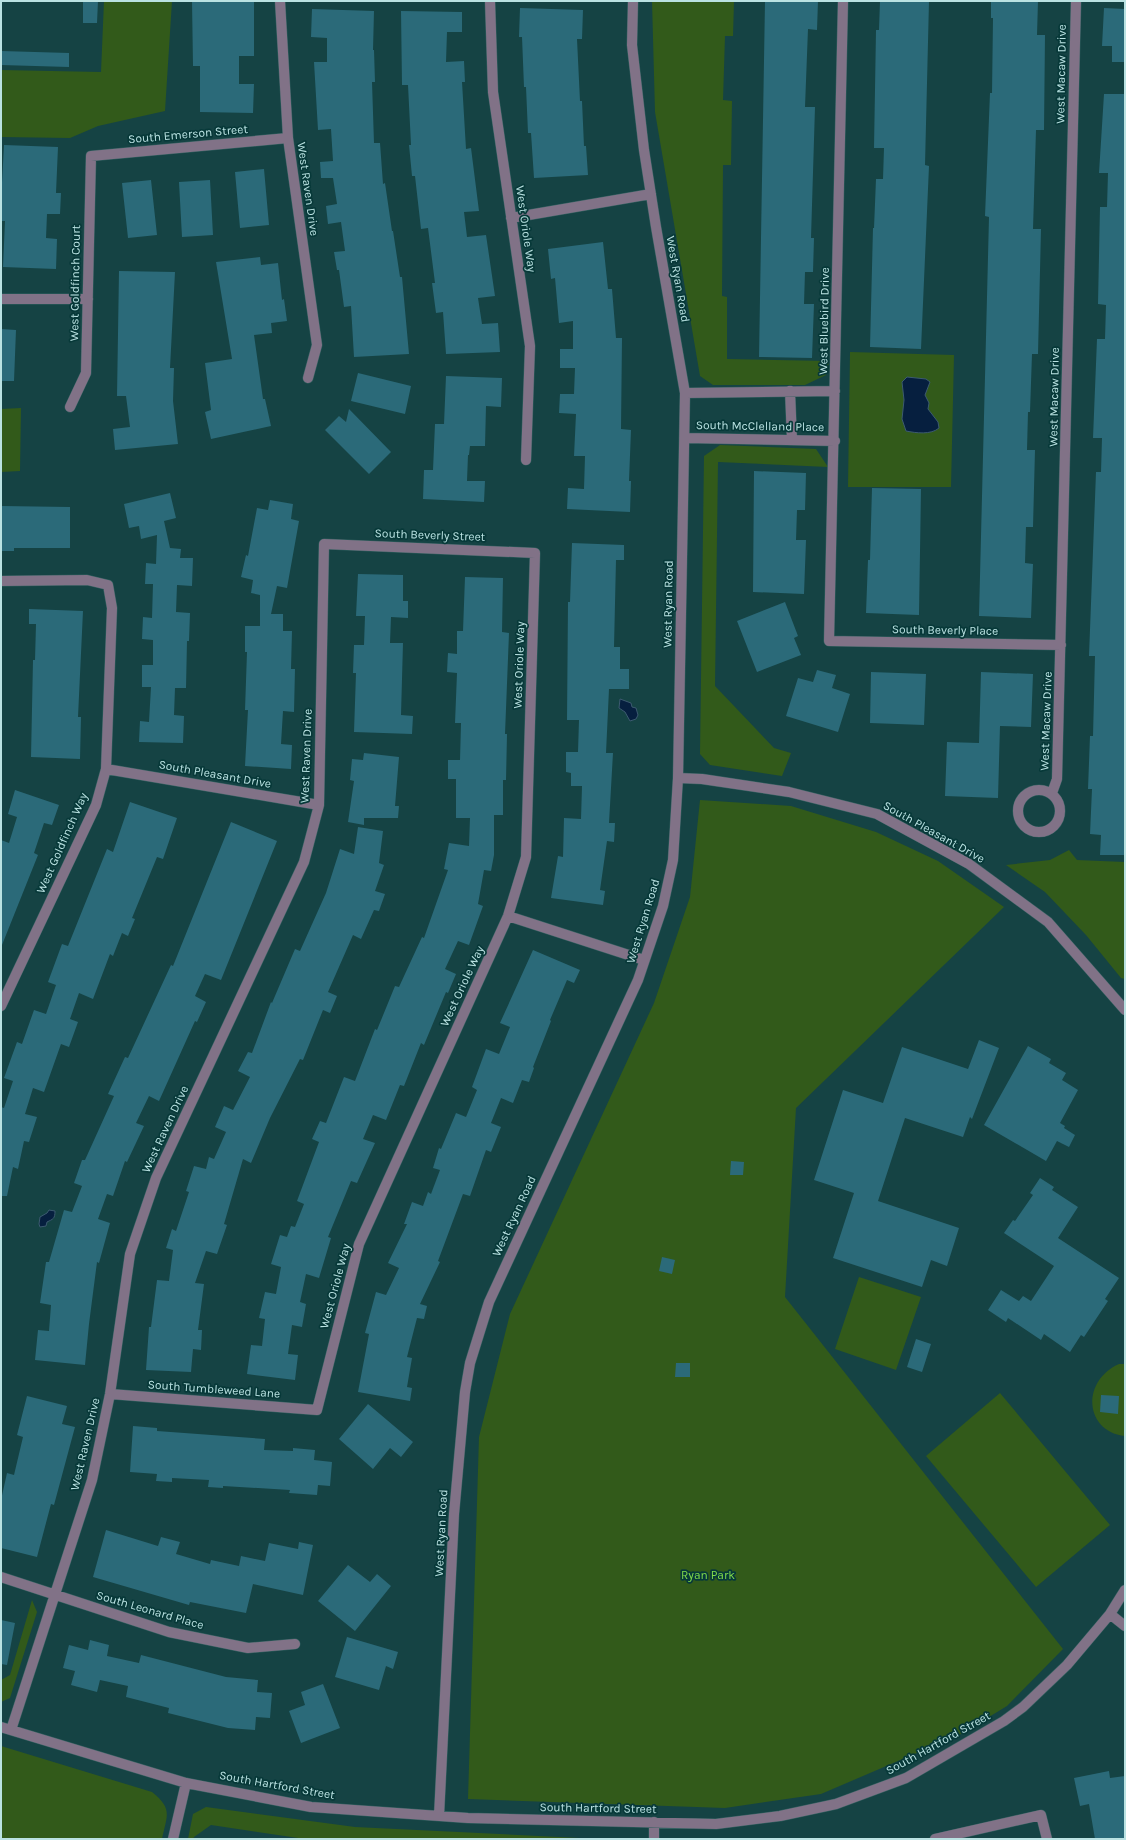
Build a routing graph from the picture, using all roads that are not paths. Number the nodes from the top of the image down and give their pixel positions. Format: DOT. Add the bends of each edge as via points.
graph roads {
  1 [pos="280,1"];
  2 [pos="490,1"];
  3 [pos="633,1"];
  4 [pos="843,1"];
  5 [pos="1076,1"];
  6 [pos="288,138"];
  7 [pos="91,156"];
  8 [pos="651,194"];
  9 [pos="511,218"];
  10 [pos="1,299"];
  11 [pos="88,299"];
  12 [pos="308,378"];
  13 [pos="790,391"];
  14 [pos="836,391"];
  15 [pos="685,393"];
  16 [pos="70,407"];
  17 [pos="685,438"];
  18 [pos="792,440"];
  19 [pos="835,441"];
  20 [pos="526,460"];
  21 [pos="324,544"];
  22 [pos="535,553"];
  23 [pos="1,581"];
  24 [pos="829,641"];
  25 [pos="1061,645"];
  26 [pos="106,768"];
  27 [pos="678,778"];
  28 [pos="1052,793"];
  29 [pos="319,805"];
  30 [pos="508,916"];
  31 [pos="644,960"];
  32 [pos="1,1006"];
  33 [pos="1125,1010"];
  34 [pos="110,1394"];
  35 [pos="317,1410"];
  36 [pos="1,1577"];
  37 [pos="1125,1590"];
  38 [pos="55,1596"];
  39 [pos="1110,1614"];
  40 [pos="1125,1626"];
  41 [pos="295,1644"];
  42 [pos="6,1729"];
  43 [pos="186,1783"];
  44 [pos="439,1816"];
  45 [pos="654,1822"];
  46 [pos="173,1839"];
  47 [pos="654,1839"];
  48 [pos="935,1839"];
  49 [pos="1047,1839"];
  1 -- 6 [label="street, West Raven Drive"];
  2 -- 9 [label="street, West Oriole Way" via="494,92"];
  3 -- 8 [label="street, West Ryan Road" via="632,45"];
  4 -- 14 [label="street, West Bluebird Drive"];
  5 -- 25 [label="street, West Macaw Drive"];
  6 -- 7 [label="street, South Emerson Street"];
  6 -- 12 [label="street, West Raven Drive" via="318,344"];
  7 -- 11 [label="street, West Goldfinch Court"];
  8 -- 9 [label="street"];
  8 -- 15 [label="street, West Ryan Road"];
  9 -- 20 [label="street, West Oriole Way" via="530,346"];
  10 -- 11 [label="street"];
  11 -- 16 [label="street, West Goldfinch Court" via="86,373"];
  13 -- 14 [label="street"];
  13 -- 15 [label="street"];
  13 -- 18 [label="street"];
  14 -- 19 [label="street, West Bluebird Drive"];
  15 -- 17 [label="street, West Ryan Road"];
  17 -- 18 [label="street, South McClelland Place"];
  17 -- 27 [label="street, West Ryan Road"];
  18 -- 19 [label="street, South McClelland Place"];
  19 -- 24 [label="street, West Bluebird Drive"];
  21 -- 22 [label="street, South Beverly Street"];
  21 -- 29 [label="street, West Raven Drive"];
  22 -- 30 [label="street, West Oriole Way" via="526,857"];
  23 -- 26 [label="street, West Goldfinch Way" via="87,580 108,585 112,608"];
  24 -- 25 [label="street, South Beverly Place"];
  25 -- 28 [label="street, West Macaw Drive" via="1057,779"];
  26 -- 29 [label="street, South Pleasant Drive"];
  26 -- 32 [label="street, West Goldfinch Way" via="96,805"];
  27 -- 31 [label="street, West Ryan Road" via="673,860 663,906"];
  27 -- 33 [label="street, South Pleasant Drive" via="702,779 789,792 877,814 969,864 1048,922"];
  28 -- 28 [label="street" via="1040,789 1032,790 1020,800 1017,807 1018,815 1026,828 1033,832 1041,832 1055,825 1060,810"];
  29 -- 34 [label="street, West Raven Drive" via="304,862 156,1178 130,1254"];
  30 -- 31 [label="street"];
  30 -- 35 [label="street, West Oriole Way" via="359,1244"];
  31 -- 44 [label="street, West Ryan Road" via="638,980 489,1302 470,1363 454,1514"];
  34 -- 35 [label="street, South Tumbleweed Lane"];
  34 -- 38 [label="street, West Raven Drive" via="92,1480"];
  36 -- 38 [label="street, South Leonard Place"];
  37 -- 39 [label="street, South Hartford Street"];
  38 -- 41 [label="street, South Leonard Place" via="169,1632 248,1648"];
  38 -- 42 [label="street, West Raven Drive"];
  39 -- 40 [label="street"];
  39 -- 45 [label="street, South Hartford Street" via="1067,1665 1023,1707 1004,1721 906,1778 836,1804 780,1816 716,1824"];
  42 -- 43 [label="street, South Hartford Street"];
  43 -- 44 [label="street, South Hartford Street" via="311,1807"];
  43 -- 46 [label="street"];
  44 -- 45 [label="street, South Hartford Street"];
  45 -- 47 [label="street"];
  48 -- 49 [label="street" via="1041,1815"];
}
